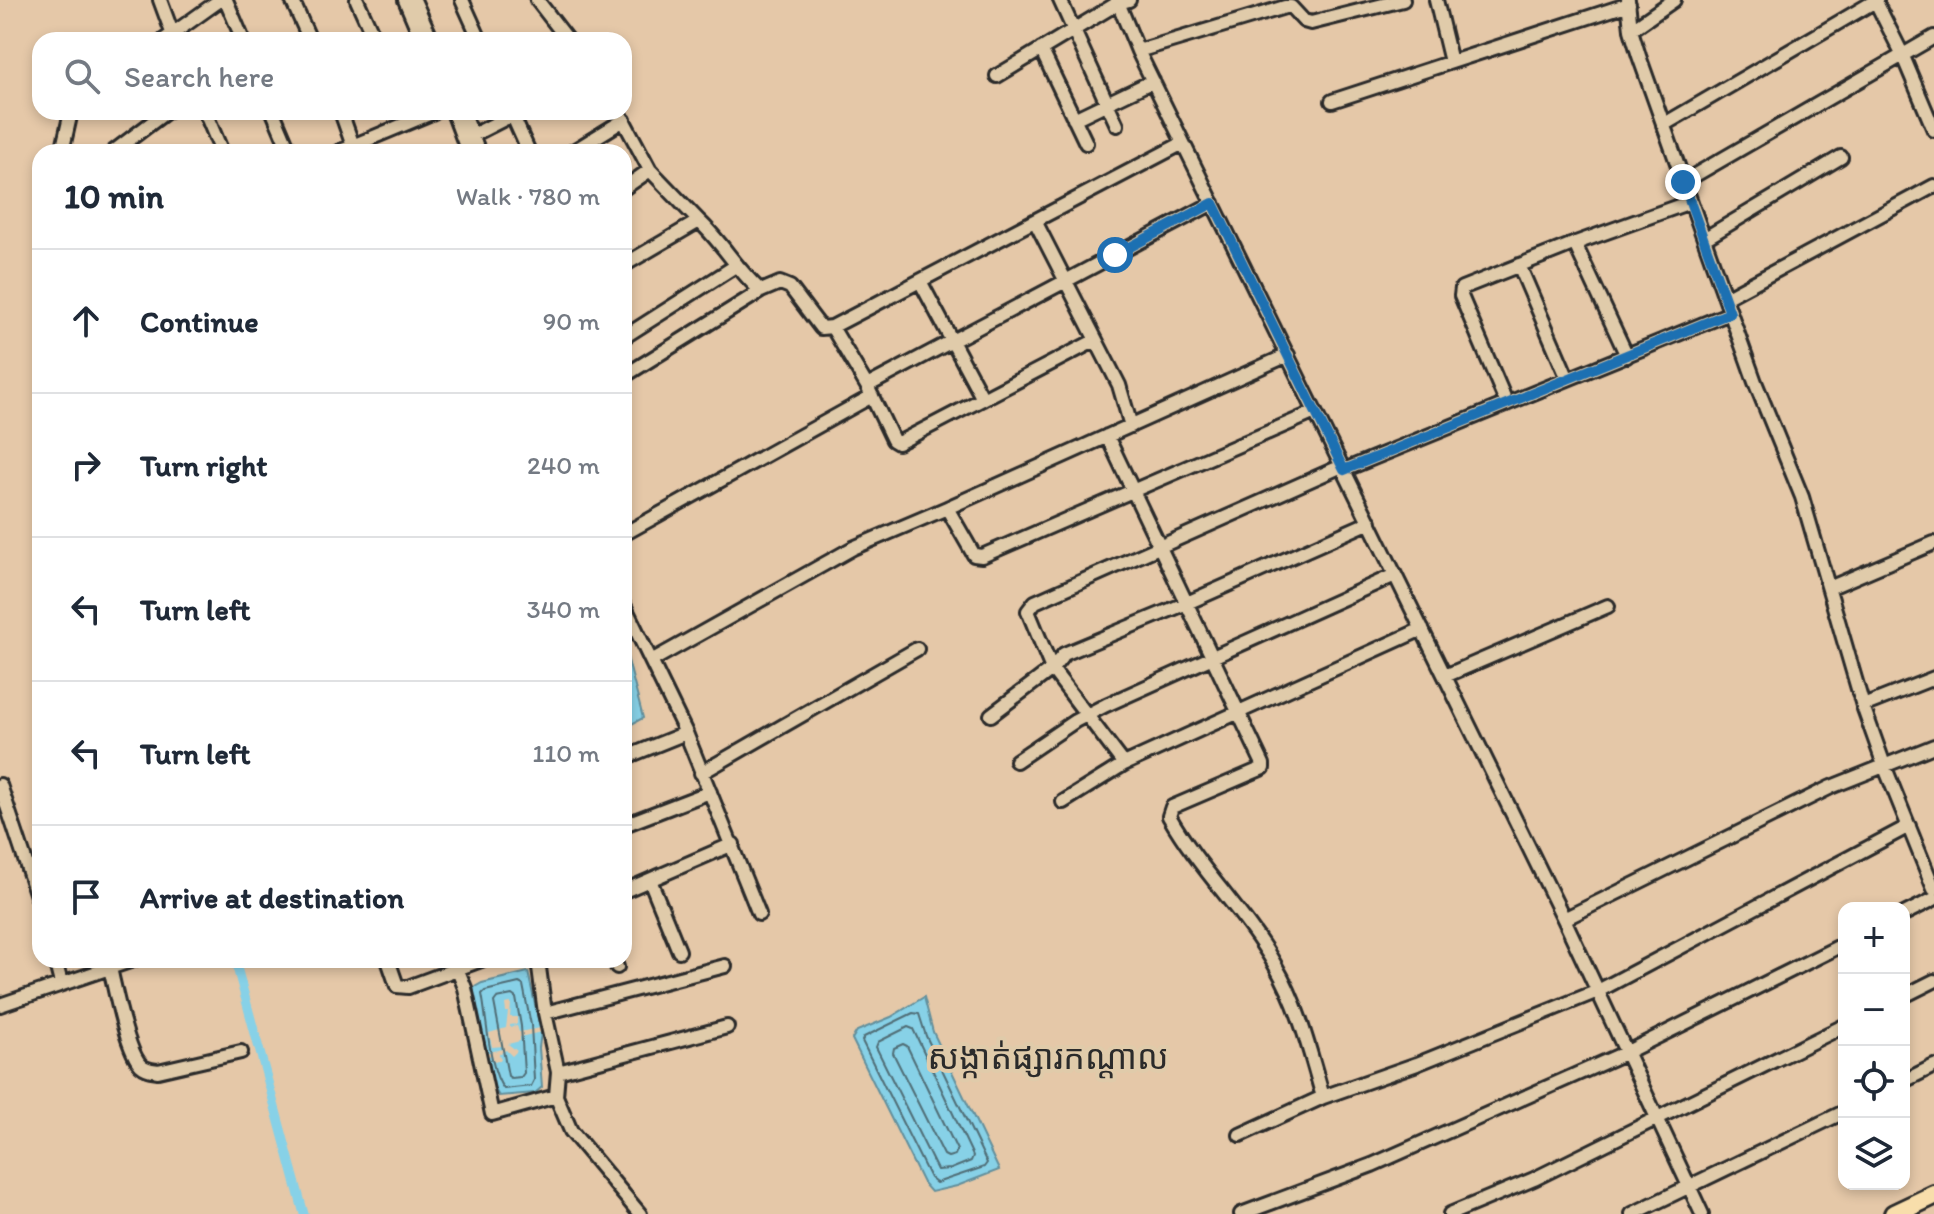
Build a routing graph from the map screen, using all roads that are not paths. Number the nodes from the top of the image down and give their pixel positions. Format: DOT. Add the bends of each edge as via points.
graph roads {
  1 [pos="160,0"];
  2 [pos="220,0"];
  3 [pos="226,0"];
  4 [pos="292,0"];
  5 [pos="357,0"];
  6 [pos="405,0"];
  7 [pos="414,0"];
  8 [pos="462,0"];
  9 [pos="537,0"];
  10 [pos="1060,0"];
  11 [pos="1403,0"];
  12 [pos="1436,0"];
  13 [pos="1674,0"];
  14 [pos="1876,0"];
  15 [pos="1121,1"];
  16 [pos="1628,2"];
  17 [pos="1290,4"];
  18 [pos="1631,30"];
  19 [pos="1074,31"];
  20 [pos="168,32"];
  21 [pos="178,32"];
  22 [pos="240,32"];
  23 [pos="306,32"];
  24 [pos="371,32"];
  25 [pos="419,32"];
  26 [pos="428,32"];
  27 [pos="476,32"];
  28 [pos="562,32"];
  29 [pos="1934,37"];
  30 [pos="1041,49"];
  31 [pos="1138,51"];
  32 [pos="1902,54"];
  33 [pos="1451,62"];
  34 [pos="997,76"];
  35 [pos="1153,81"];
  36 [pos="1332,101"];
  37 [pos="1108,104"];
  38 [pos="1074,119"];
  39 [pos="69,120"];
  40 [pos="155,120"];
  41 [pos="208,120"];
  42 [pos="276,120"];
  43 [pos="345,120"];
  44 [pos="404,120"];
  45 [pos="456,120"];
  46 [pos="466,120"];
  47 [pos="501,120"];
  48 [pos="517,120"];
  49 [pos="616,120"];
  50 [pos="623,120"];
  51 [pos="1117,125"];
  52 [pos="1663,125"];
  53 [pos="1934,130"];
  54 [pos="473,135"];
  55 [pos="1086,143"];
  56 [pos="1183,143"];
  57 [pos="64,144"];
  58 [pos="124,144"];
  59 [pos="218,144"];
  60 [pos="287,144"];
  61 [pos="356,144"];
  62 [pos="362,144"];
  63 [pos="465,144"];
  64 [pos="476,144"];
  65 [pos="526,144"];
  66 [pos="583,144"];
  67 [pos="1841,157"];
  68 [pos="650,170"];
  69 [pos="632,182"];
  70 [pos="1683,182"];
  71 [pos="1934,186"];
  72 [pos="1690,202"];
  73 [pos="1213,203"];
  74 [pos="699,221"];
  75 [pos="1035,221"];
  76 [pos="1704,239"];
  77 [pos="1575,244"];
  78 [pos="632,260"];
  79 [pos="737,265"];
  80 [pos="1519,265"];
  81 [pos="920,281"];
  82 [pos="1066,281"];
  83 [pos="761,291"];
  84 [pos="1725,298"];
  85 [pos="1730,313"];
  86 [pos="832,327"];
  87 [pos="632,332"];
  88 [pos="1096,340"];
  89 [pos="952,341"];
  90 [pos="1288,355"];
  91 [pos="1627,356"];
  92 [pos="632,371"];
  93 [pos="1568,379"];
  94 [pos="870,391"];
  95 [pos="983,399"];
  96 [pos="1507,404"];
  97 [pos="1315,412"];
  98 [pos="1131,426"];
  99 [pos="1107,436"];
  100 [pos="1343,468"];
  101 [pos="1134,492"];
  102 [pos="947,508"];
  103 [pos="1370,522"];
  104 [pos="632,529"];
  105 [pos="1934,543"];
  106 [pos="1160,547"];
  107 [pos="1395,575"];
  108 [pos="1829,588"];
  109 [pos="1187,603"];
  110 [pos="1608,606"];
  111 [pos="632,620"];
  112 [pos="1422,629"];
  113 [pos="917,649"];
  114 [pos="1213,658"];
  115 [pos="653,660"];
  116 [pos="1052,669"];
  117 [pos="1445,676"];
  118 [pos="1934,678"];
  119 [pos="1863,706"];
  120 [pos="1239,713"];
  121 [pos="991,715"];
  122 [pos="1087,715"];
  123 [pos="686,733"];
  124 [pos="1934,746"];
  125 [pos="632,755"];
  126 [pos="1016,761"];
  127 [pos="1124,764"];
  128 [pos="1884,765"];
  129 [pos="701,773"];
  130 [pos="0,785"];
  131 [pos="710,792"];
  132 [pos="1063,802"];
  133 [pos="632,822"];
  134 [pos="1909,826"];
  135 [pos="733,844"];
  136 [pos="650,880"];
  137 [pos="32,881"];
  138 [pos="632,888"];
  139 [pos="1934,889"];
  140 [pos="1934,899"];
  141 [pos="1910,911"];
  142 [pos="759,914"];
  143 [pos="1564,919"];
  144 [pos="1838,947"];
  145 [pos="679,951"];
  146 [pos="725,966"];
  147 [pos="57,968"];
  148 [pos="105,968"];
  149 [pos="115,968"];
  150 [pos="391,968"];
  151 [pos="457,968"];
  152 [pos="539,968"];
  153 [pos="1934,981"];
  154 [pos="61,983"];
  155 [pos="1598,991"];
  156 [pos="1910,993"];
  157 [pos="0,1005"];
  158 [pos="545,1013"];
  159 [pos="727,1027"];
  160 [pos="1838,1029"];
  161 [pos="241,1052"];
  162 [pos="1627,1052"];
  163 [pos="1934,1066"];
  164 [pos="558,1072"];
  165 [pos="1910,1078"];
  166 [pos="556,1096"];
  167 [pos="1323,1097"];
  168 [pos="1838,1115"];
  169 [pos="1657,1118"];
  170 [pos="1240,1135"];
  171 [pos="1689,1187"];
  172 [pos="1934,1195"];
  173 [pos="640,1214"];
  174 [pos="1241,1214"];
  175 [pos="1450,1214"];
  176 [pos="1632,1214"];
  177 [pos="1702,1214"];
  178 [pos="1894,1214"];
  1 -- 20 [label="street"];
  2 -- 21 [label="street"];
  3 -- 22 [label="street"];
  4 -- 23 [label="street"];
  5 -- 24 [label="street"];
  6 -- 25 [label="street"];
  7 -- 26 [label="street"];
  8 -- 27 [label="street"];
  9 -- 28 [label="street"];
  10 -- 19 [label="street"];
  11 -- 17 [label="street" via="1311,23"];
  12 -- 33 [label="street"];
  13 -- 18 [label="street"];
  14 -- 32 [label="street"];
  14 -- 52 [label="street"];
  15 -- 19 [label="street"];
  15 -- 31 [label="street"];
  16 -- 18 [label="street"];
  16 -- 33 [label="street"];
  17 -- 31 [label="street"];
  18 -- 52 [label="street"];
  19 -- 30 [label="street"];
  19 -- 37 [label="street"];
  29 -- 32 [label="street"];
  30 -- 34 [label="street"];
  30 -- 38 [label="street"];
  31 -- 35 [label="street"];
  32 -- 53 [label="street"];
  32 -- 70 [label="street"];
  33 -- 36 [label="street"];
  35 -- 37 [label="street"];
  35 -- 56 [label="street"];
  37 -- 38 [label="street"];
  37 -- 51 [label="street"];
  38 -- 55 [label="street"];
  39 -- 57 [label="street"];
  40 -- 58 [label="street"];
  41 -- 59 [label="street"];
  42 -- 60 [label="street"];
  43 -- 61 [label="street"];
  44 -- 62 [label="street"];
  45 -- 63 [label="street"];
  46 -- 54 [label="street"];
  47 -- 54 [label="street"];
  48 -- 65 [label="street"];
  49 -- 66 [label="street"];
  50 -- 68 [label="street"];
  52 -- 70 [label="street"];
  54 -- 64 [label="street"];
  56 -- 73 [label="street"];
  56 -- 75 [label="street"];
  67 -- 76 [label="street"];
  68 -- 69 [label="street"];
  68 -- 74 [label="street"];
  70 -- 72 [label="street"];
  71 -- 84 [label="street"];
  72 -- 76 [label="street"];
  72 -- 77 [label="street"];
  73 -- 82 [label="street"];
  73 -- 90 [label="street"];
  74 -- 78 [label="street"];
  74 -- 79 [label="street"];
  75 -- 81 [label="street"];
  75 -- 82 [label="street"];
  76 -- 84 [label="street"];
  77 -- 80 [label="street"];
  77 -- 91 [label="street"];
  79 -- 83 [label="street"];
  79 -- 87 [label="street"];
  80 -- 93 [label="street"];
  80 -- 96 [label="street" via="1468,284 1461,296"];
  81 -- 86 [label="street"];
  81 -- 89 [label="street"];
  82 -- 88 [label="street"];
  82 -- 89 [label="street"];
  83 -- 86 [label="street" via="783,283 821,328"];
  83 -- 92 [label="street"];
  84 -- 85 [label="street"];
  85 -- 91 [label="street"];
  85 -- 108 [label="street" via="1802,497"];
  86 -- 94 [label="street"];
  88 -- 95 [label="street"];
  88 -- 98 [label="street" via="1119,385"];
  89 -- 94 [label="street"];
  89 -- 95 [label="street"];
  90 -- 97 [label="street"];
  90 -- 98 [label="street"];
  91 -- 93 [label="street"];
  93 -- 96 [label="street"];
  94 -- 95 [label="street" via="898,443"];
  94 -- 104 [label="street"];
  96 -- 100 [label="street"];
  97 -- 100 [label="street"];
  97 -- 101 [label="street"];
  98 -- 99 [label="street"];
  99 -- 101 [label="street"];
  99 -- 102 [label="street"];
  100 -- 103 [label="street"];
  100 -- 106 [label="street"];
  101 -- 102 [label="street" via="982,556 974,555"];
  101 -- 106 [label="street"];
  102 -- 115 [label="street" via="853,548"];
  103 -- 107 [label="street"];
  103 -- 109 [label="street"];
  105 -- 108 [label="street"];
  106 -- 109 [label="street"];
  106 -- 116 [label="street" via="1029,608"];
  107 -- 112 [label="street"];
  107 -- 114 [label="street"];
  108 -- 119 [label="street"];
  109 -- 114 [label="street"];
  109 -- 116 [label="street" via="1064,654"];
  110 -- 117 [label="street"];
  111 -- 115 [label="street"];
  112 -- 117 [label="street"];
  112 -- 120 [label="street"];
  113 -- 129 [label="street"];
  114 -- 120 [label="street"];
  114 -- 122 [label="street"];
  115 -- 123 [label="street"];
  116 -- 121 [label="street"];
  116 -- 122 [label="street"];
  117 -- 143 [label="street"];
  118 -- 119 [label="street"];
  119 -- 128 [label="street"];
  120 -- 127 [label="street"];
  120 -- 167 [label="street" via="1263,768 1172,807 1169,816 1285,982"];
  122 -- 126 [label="street"];
  122 -- 127 [label="street"];
  123 -- 125 [label="street"];
  123 -- 129 [label="street"];
  124 -- 128 [label="street"];
  127 -- 132 [label="street"];
  128 -- 134 [label="street"];
  128 -- 143 [label="street"];
  129 -- 131 [label="street"];
  130 -- 137 [label="street"];
  131 -- 133 [label="street"];
  131 -- 135 [label="street"];
  134 -- 139 [label="street"];
  134 -- 155 [label="street"];
  135 -- 136 [label="street"];
  135 -- 142 [label="street"];
  136 -- 138 [label="street"];
  136 -- 145 [label="street"];
  140 -- 141 [label="street"];
  143 -- 155 [label="street"];
  144 -- 162 [label="street"];
  146 -- 158 [label="street"];
  147 -- 154 [label="street"];
  148 -- 154 [label="street"];
  149 -- 161 [label="street" via="132,1051 141,1066 158,1071"];
  150 -- 151 [label="street" via="397,986 408,987"];
  151 -- 166 [label="street" via="492,1114"];
  152 -- 158 [label="street"];
  153 -- 156 [label="street"];
  154 -- 157 [label="street"];
  155 -- 162 [label="street"];
  155 -- 167 [label="street"];
  158 -- 164 [label="street"];
  159 -- 164 [label="street"];
  160 -- 169 [label="street"];
  162 -- 169 [label="street"];
  162 -- 174 [label="street" via="1372,1165"];
  163 -- 165 [label="street"];
  164 -- 166 [label="street"];
  166 -- 173 [label="street" via="571,1131"];
  167 -- 170 [label="street"];
  168 -- 171 [label="street"];
  169 -- 171 [label="street"];
  169 -- 175 [label="street"];
  171 -- 176 [label="street"];
  171 -- 177 [label="street"];
  172 -- 178 [label="highway"];
}
